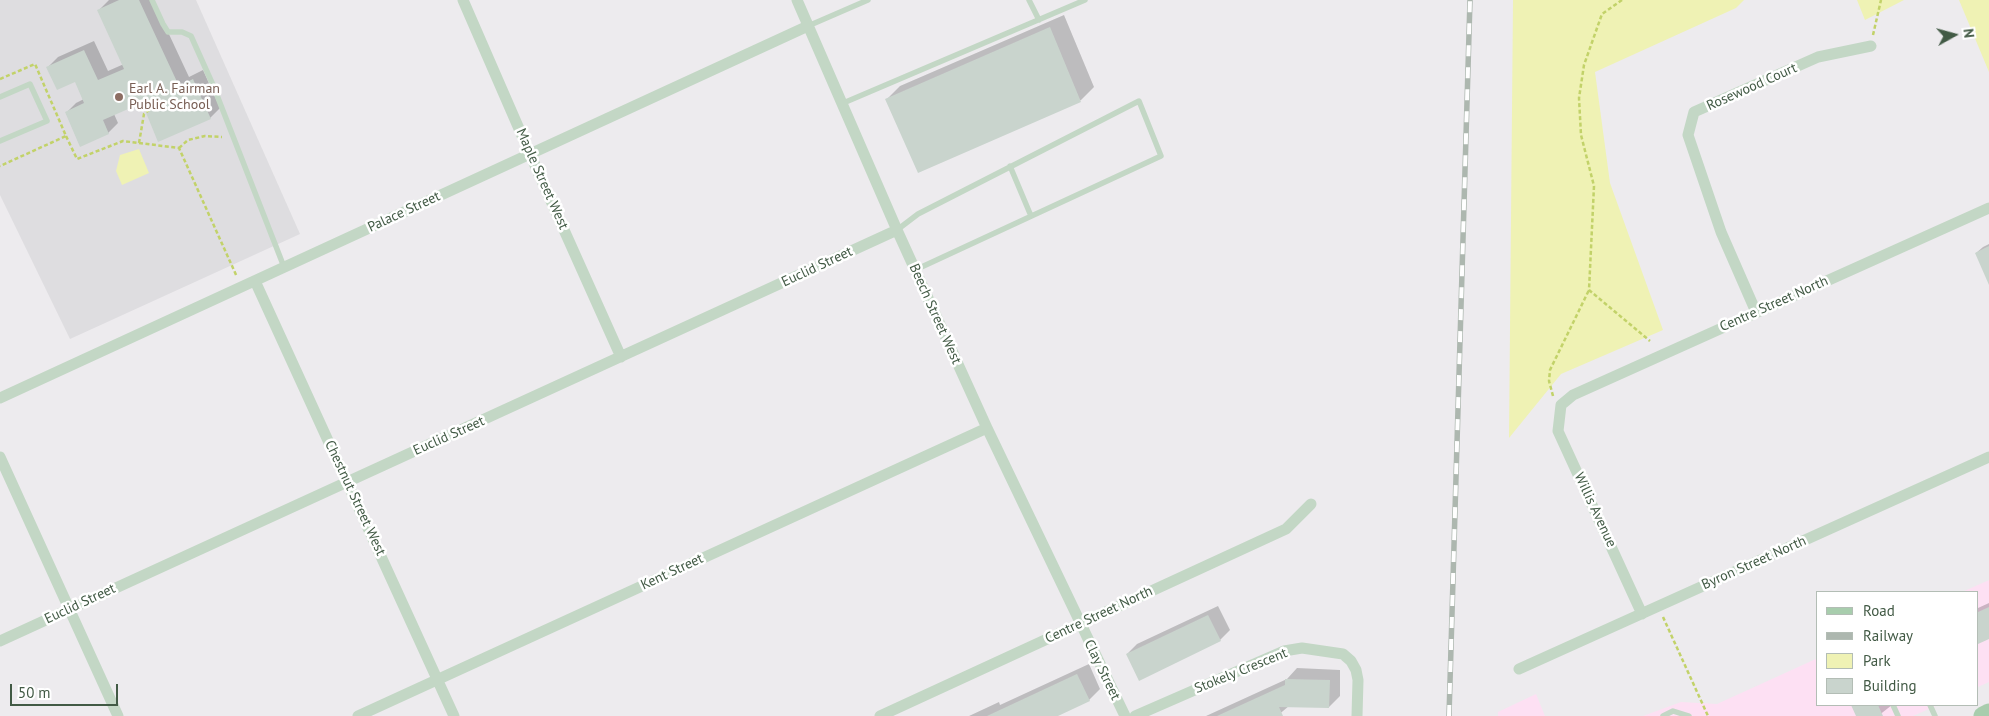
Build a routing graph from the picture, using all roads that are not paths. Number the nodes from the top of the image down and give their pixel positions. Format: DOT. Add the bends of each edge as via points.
graph roads {
  1 [pos="152,0"];
  2 [pos="463,0"];
  3 [pos="797,0"];
  4 [pos="868,0"];
  5 [pos="1029,0"];
  6 [pos="1085,0"];
  7 [pos="1039,20"];
  8 [pos="808,26"];
  9 [pos="1871,46"];
  10 [pos="0,97"];
  11 [pos="842,104"];
  12 [pos="0,141"];
  13 [pos="530,154"];
  14 [pos="1010,166"];
  15 [pos="1989,208"];
  16 [pos="1031,216"];
  17 [pos="897,230"];
  18 [pos="284,267"];
  19 [pos="915,270"];
  20 [pos="255,281"];
  21 [pos="1756,312"];
  22 [pos="622,357"];
  23 [pos="0,398"];
  24 [pos="1557,401"];
  25 [pos="986,428"];
  26 [pos="0,457"];
  27 [pos="1989,457"];
  28 [pos="347,481"];
  29 [pos="1311,504"];
  30 [pos="68,610"];
  31 [pos="1642,614"];
  32 [pos="1080,624"];
  33 [pos="0,641"];
  34 [pos="1519,670"];
  35 [pos="436,680"];
  36 [pos="1989,714"];
  37 [pos="118,716"];
  38 [pos="358,716"];
  39 [pos="454,716"];
  40 [pos="880,716"];
  41 [pos="1125,716"];
  42 [pos="1135,716"];
  43 [pos="1357,716"];
  44 [pos="1663,716"];
  45 [pos="1689,716"];
  46 [pos="1983,716"];
  1 -- 18 [label="lane" via="168,32 191,36"];
  2 -- 13 [label="street, Maple Street West"];
  3 -- 8 [label="street, Beech Street West"];
  4 -- 8 [label="lane"];
  5 -- 7 [label="lane"];
  6 -- 7 [label="lane"];
  7 -- 11 [label="lane"];
  8 -- 11 [label="street, Beech Street West"];
  8 -- 13 [label="street, Palace Street"];
  9 -- 21 [label="street, Rosewood Court" via="1818,57 1694,112 1688,135 1721,232"];
  10 -- 12 [label="lane" via="30,84 48,121"];
  11 -- 17 [label="street, Beech Street West"];
  13 -- 18 [label="street, Palace Street"];
  13 -- 22 [label="street, Maple Street West"];
  14 -- 16 [label="lane"];
  14 -- 16 [label="lane" via="1139,101 1161,156"];
  14 -- 17 [label="lane" via="918,214"];
  15 -- 21 [label="street, Centre Street North"];
  16 -- 19 [label="lane"];
  17 -- 19 [label="street, Beech Street West"];
  17 -- 22 [label="street, Euclid Street"];
  18 -- 20 [label="street, Palace Street"];
  19 -- 25 [label="street, Beech Street West"];
  20 -- 23 [label="street, Palace Street"];
  20 -- 28 [label="street, Chestnut Street West"];
  21 -- 24 [label="street, Centre Street North"];
  22 -- 28 [label="street, Euclid Street"];
  24 -- 31 [label="street, Willis Avenue" via="1558,431"];
  25 -- 32 [label="street, Beech Street West"];
  25 -- 35 [label="street, Kent Street"];
  26 -- 30 [label="street"];
  27 -- 31 [label="street, Byron Street North"];
  28 -- 30 [label="street, Euclid Street"];
  28 -- 35 [label="street, Chestnut Street West"];
  29 -- 32 [label="street, Centre Street North" via="1286,529"];
  30 -- 33 [label="street, Euclid Street"];
  30 -- 37 [label="street"];
  31 -- 34 [label="street, Byron Street North"];
  32 -- 40 [label="street, Centre Street North"];
  32 -- 41 [label="street, Clay Street"];
  35 -- 38 [label="street, Kent Street"];
  35 -- 39 [label="street, Chestnut Street West"];
  36 -- 46 [label="main road"];
  42 -- 43 [label="street, Stokely Crescent" via="1284,651 1302,648 1343,654 1351,661 1358,680"];
  44 -- 45 [label="lane" via="1673,711"];
}
